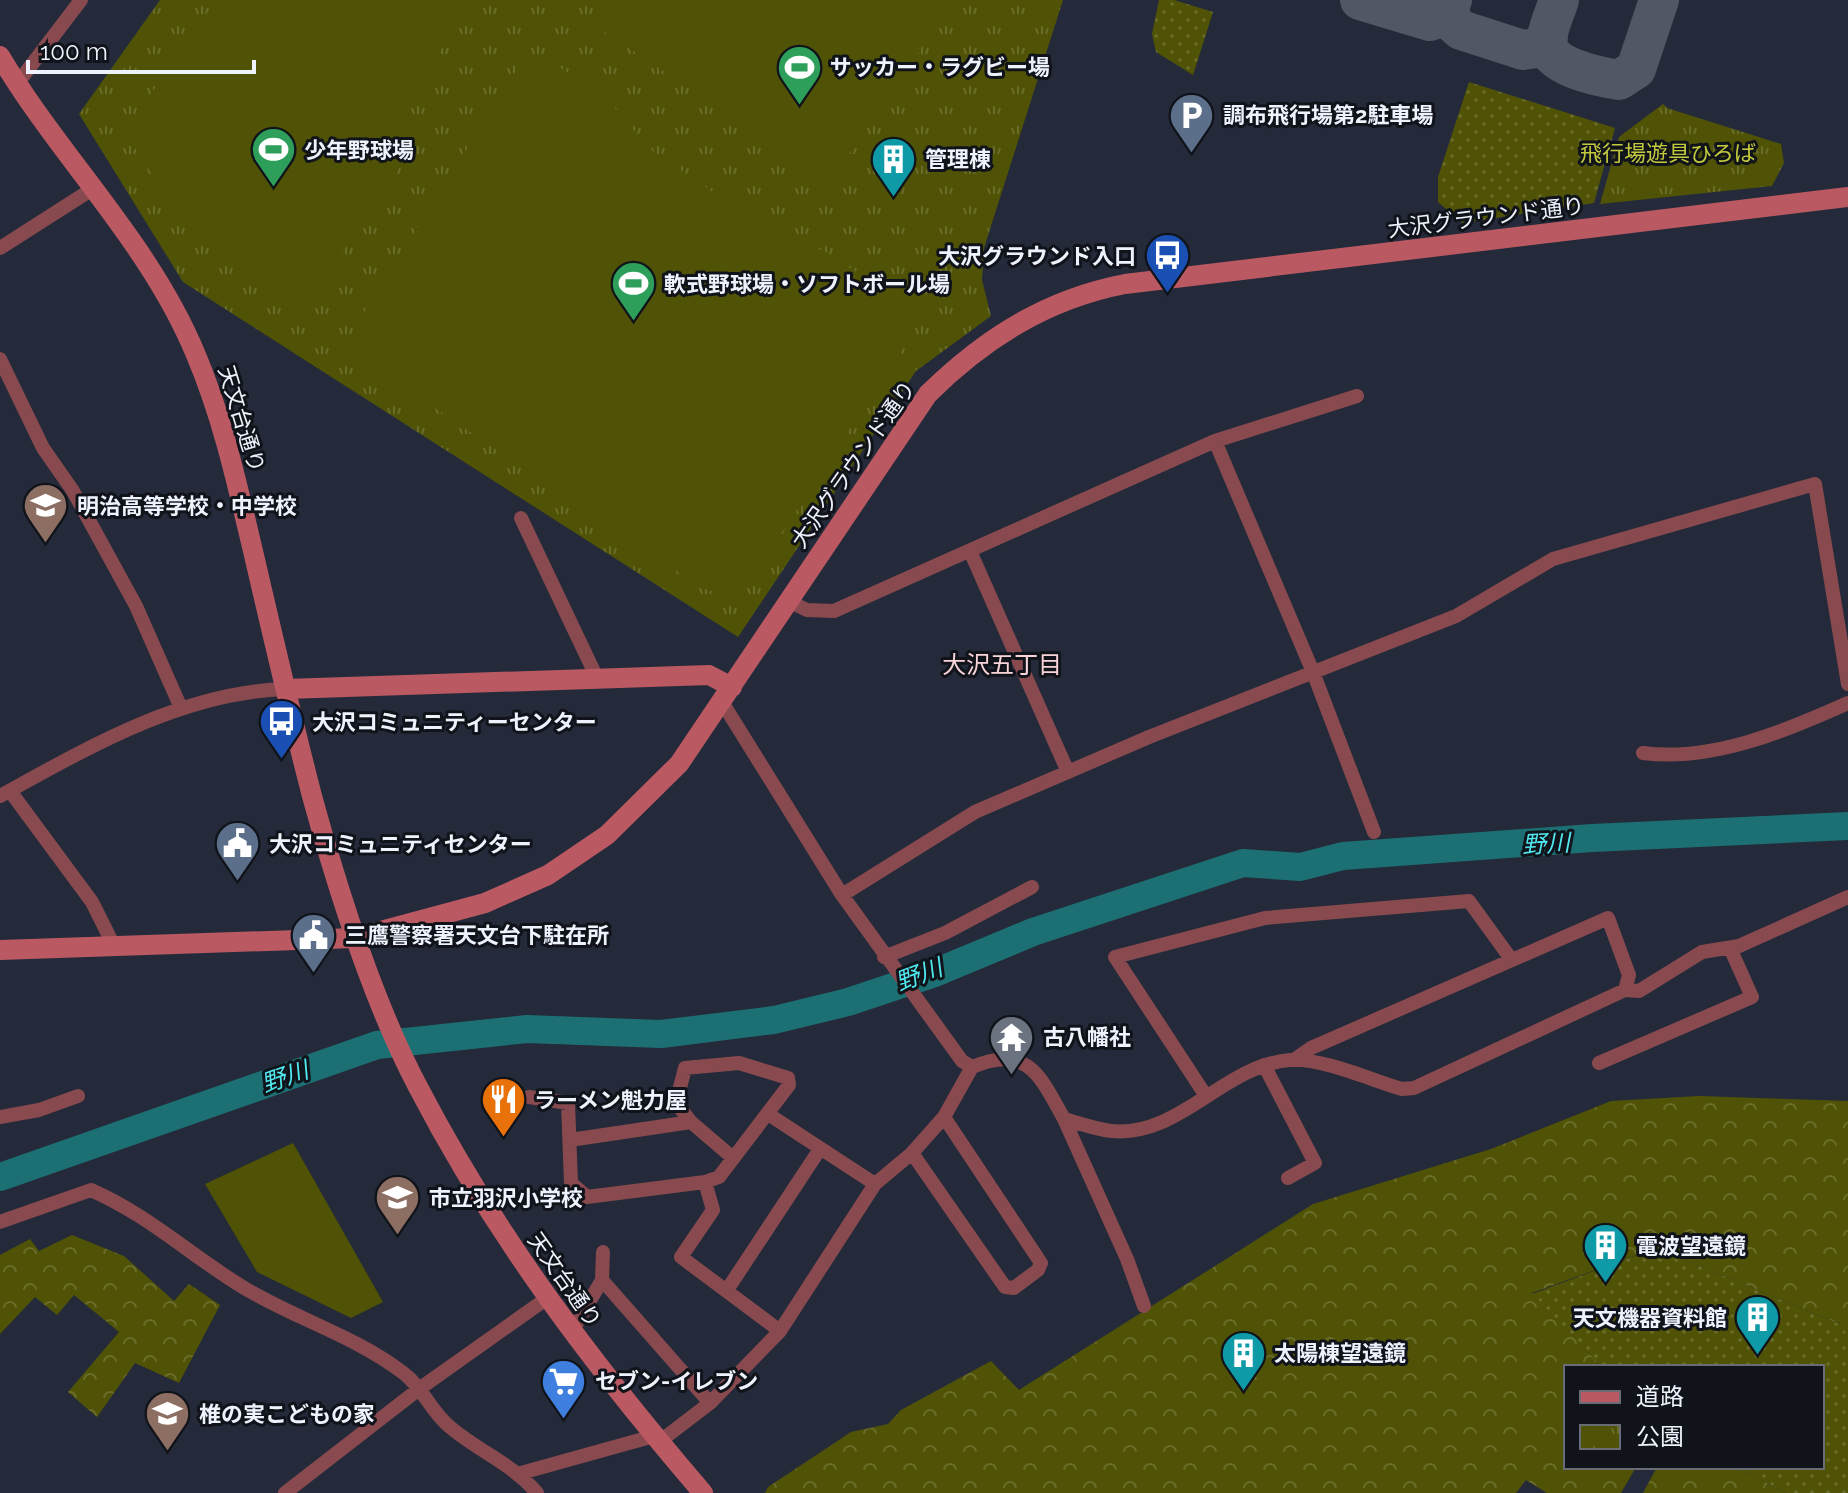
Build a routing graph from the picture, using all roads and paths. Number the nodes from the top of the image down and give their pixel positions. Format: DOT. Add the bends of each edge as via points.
graph roads {
  1 [pos="81,0"];
  2 [pos="0,56"];
  3 [pos="17,84"];
  4 [pos="94,188"];
  5 [pos="1848,197"];
  6 [pos="0,248"];
  7 [pos="0,359"];
  8 [pos="1357,396"];
  9 [pos="1215,441"];
  10 [pos="521,518"];
  11 [pos="970,551"];
  12 [pos="788,601"];
  13 [pos="1313,672"];
  14 [pos="597,678"];
  15 [pos="1848,684"];
  16 [pos="286,689"];
  17 [pos="727,694"];
  18 [pos="1848,703"];
  19 [pos="181,708"];
  20 [pos="1643,753"];
  21 [pos="1068,772"];
  22 [pos="5,794"];
  23 [pos="1374,832"];
  24 [pos="1032,887"];
  25 [pos="842,895"];
  26 [pos="1848,897"];
  27 [pos="355,938"];
  28 [pos="113,944"];
  29 [pos="1730,948"];
  30 [pos="0,950"];
  31 [pos="884,957"];
  32 [pos="1511,959"];
  33 [pos="1625,990"];
  34 [pos="1294,1060"];
  35 [pos="1599,1063"];
  36 [pos="1264,1065"];
  37 [pos="972,1067"];
  38 [pos="78,1096"];
  39 [pos="1206,1096"];
  40 [pos="529,1097"];
  41 [pos="768,1114"];
  42 [pos="0,1117"];
  43 [pos="944,1117"];
  44 [pos="1064,1119"];
  45 [pos="691,1122"];
  46 [pos="570,1140"];
  47 [pos="820,1149"];
  48 [pos="912,1153"];
  49 [pos="733,1158"];
  50 [pos="1288,1178"];
  51 [pos="705,1182"];
  52 [pos="875,1184"];
  53 [pos="0,1222"];
  54 [pos="603,1252"];
  55 [pos="602,1280"];
  56 [pos="727,1290"];
  57 [pos="546,1299"];
  58 [pos="1144,1306"];
  59 [pos="780,1331"];
  60 [pos="571,1333"];
  61 [pos="419,1389"];
  62 [pos="710,1403"];
  63 [pos="657,1439"];
  64 [pos="521,1473"];
  65 [pos="285,1493"];
  66 [pos="537,1493"];
  67 [pos="703,1493"];
  1 -- 3 [label="street"];
  2 -- 3 [label="street, 天文台通り"];
  3 -- 4 [label="street, 天文台通り"];
  4 -- 6 [label="street"];
  4 -- 16 [label="street, 天文台通り" via="156,278 202,370 229,447"];
  5 -- 12 [label="street, 大沢グラウンド通り" via="1125,284 1054,304 978,349 928,394"];
  7 -- 19 [label="street" via="43,448 73,491 136,606"];
  8 -- 9 [label="street"];
  9 -- 11 [label="street"];
  9 -- 13 [label="street"];
  10 -- 14 [label="street"];
  11 -- 12 [label="street" via="834,611 807,610"];
  11 -- 21 [label="street"];
  12 -- 17 [label="street, 大沢グラウンド通り"];
  13 -- 15 [label="street" via="1456,616 1553,559 1815,484"];
  13 -- 21 [label="street"];
  13 -- 23 [label="street"];
  14 -- 16 [label="street"];
  14 -- 17 [label="street" via="709,675"];
  16 -- 19 [label="street" via="255,690"];
  16 -- 27 [label="street, 天文台通り"];
  17 -- 25 [label="street"];
  17 -- 27 [label="street, 大沢グラウンド通り" via="659,785 582,854 517,891 435,919"];
  18 -- 20 [label="street" via="1782,733 1665,756"];
  19 -- 22 [label="street" via="136,725"];
  21 -- 25 [label="street" via="975,812"];
  22 -- 28 [label="street" via="92,902"];
  24 -- 31 [label="street" via="945,933"];
  25 -- 31 [label="street"];
  26 -- 29 [label="street"];
  27 -- 28 [label="street, 大沢グラウンド通り"];
  27 -- 57 [label="street, 天文台通り" via="413,1078"];
  28 -- 30 [label="street, 大沢グラウンド通り"];
  29 -- 33 [label="street" via="1702,952 1639,991"];
  29 -- 35 [label="street" via="1752,997"];
  31 -- 37 [label="street" via="962,1061"];
  32 -- 33 [label="street" via="1608,918 1629,975"];
  32 -- 34 [label="street"];
  32 -- 39 [label="street" via="1469,901 1265,918 1115,957"];
  33 -- 34 [label="street" via="1414,1088"];
  34 -- 36 [label="street"];
  36 -- 39 [label="street"];
  36 -- 50 [label="street" via="1315,1163"];
  37 -- 43 [label="street"];
  37 -- 44 [label="street" via="1006,1057 1020,1059 1035,1072"];
  38 -- 42 [label="street"];
  39 -- 44 [label="street" via="1155,1125 1134,1129 1113,1131"];
  40 -- 46 [label="street" via="568,1103"];
  41 -- 45 [label="street" via="789,1085 788,1078 739,1063 685,1068 676,1103"];
  41 -- 47 [label="street"];
  41 -- 49 [label="street"];
  43 -- 48 [label="street"];
  43 -- 48 [label="street" via="1041,1263 1038,1270 1014,1288 1005,1287"];
  44 -- 58 [label="street"];
  45 -- 46 [label="street"];
  45 -- 49 [label="street"];
  46 -- 51 [label="street" via="571,1183 587,1197"];
  47 -- 52 [label="street"];
  47 -- 56 [label="street"];
  48 -- 52 [label="street"];
  49 -- 51 [label="street" via="719,1177"];
  51 -- 56 [label="street" via="713,1210 681,1257"];
  52 -- 59 [label="street"];
  53 -- 61 [label="street" via="91,1190 173,1235 241,1286 378,1354"];
  54 -- 55 [label="street"];
  55 -- 60 [label="street"];
  55 -- 62 [label="street"];
  56 -- 59 [label="street"];
  57 -- 60 [label="street, 天文台通り"];
  57 -- 61 [label="street"];
  59 -- 62 [label="street"];
  60 -- 63 [label="street, 天文台通り"];
  61 -- 64 [label="street" via="447,1425"];
  61 -- 65 [label="street"];
  62 -- 63 [label="street"];
  63 -- 64 [label="street"];
  63 -- 67 [label="street, 天文台通り"];
  64 -- 66 [label="street"];
}
